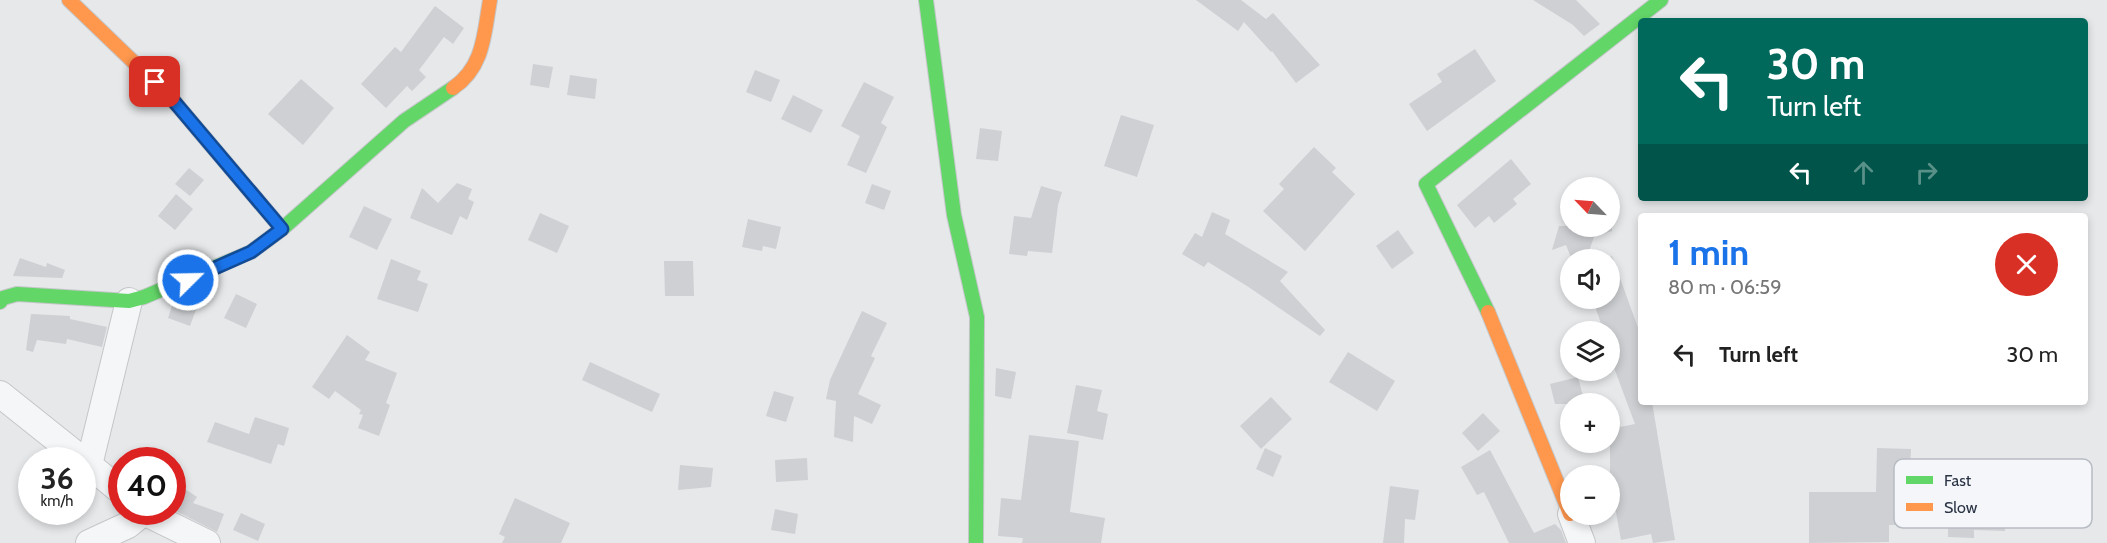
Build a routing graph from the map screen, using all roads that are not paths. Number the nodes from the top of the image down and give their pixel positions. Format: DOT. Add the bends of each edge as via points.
graph roads {
  1 [pos="69,0"];
  2 [pos="490,0"];
  3 [pos="926,0"];
  4 [pos="1661,0"];
  5 [pos="1638,18"];
  6 [pos="1638,18"];
  7 [pos="282,229"];
  8 [pos="129,301"];
  9 [pos="0,302"];
  10 [pos="0,394"];
  11 [pos="66,447"];
  12 [pos="93,447"];
  13 [pos="96,471"];
  14 [pos="108,481"];
  15 [pos="1560,487"];
  16 [pos="128,525"];
  17 [pos="170,525"];
  18 [pos="1575,525"];
  19 [pos="88,543"];
  20 [pos="207,543"];
  21 [pos="976,543"];
  22 [pos="1582,543"];
  1 -- 7 [label="street" via="172,99"];
  2 -- 7 [label="street" via="482,49 466,79 404,121"];
  3 -- 21 [label="street" via="954,215 977,317"];
  4 -- 6 [label="street"];
  5 -- 15 [label="street" via="1426,184 1477,286"];
  7 -- 8 [label="street" via="251,252"];
  8 -- 9 [label="street" via="17,294"];
  8 -- 12 [label="street"];
  10 -- 11 [label="street"];
  13 -- 14 [label="street"];
  16 -- 19 [label="street"];
  17 -- 20 [label="street"];
  18 -- 22 [label="street"];
}
